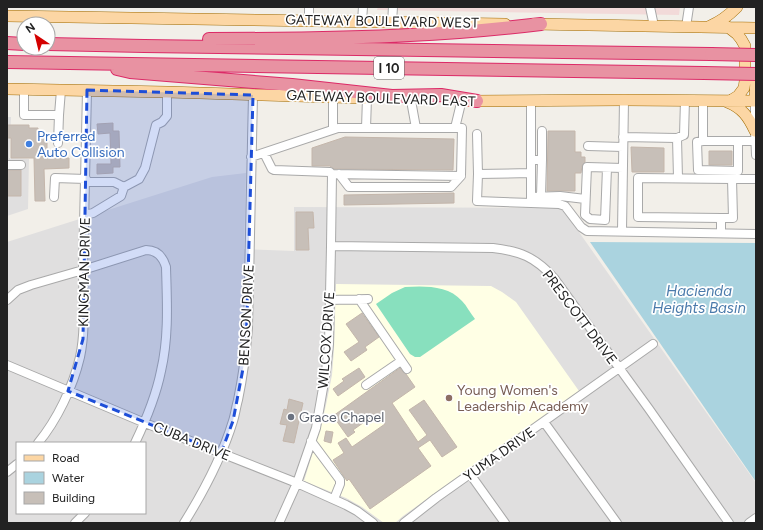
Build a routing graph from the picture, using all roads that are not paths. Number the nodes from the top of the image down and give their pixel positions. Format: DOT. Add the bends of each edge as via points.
graph roads {
  1 [pos="309,7"];
  2 [pos="363,7"];
  3 [pos="393,7"];
  4 [pos="650,7"];
  5 [pos="689,7"];
  6 [pos="737,7"];
  7 [pos="7,16"];
  8 [pos="309,20"];
  9 [pos="362,21"];
  10 [pos="392,22"];
  11 [pos="541,24"];
  12 [pos="654,26"];
  13 [pos="686,27"];
  14 [pos="706,27"];
  15 [pos="728,27"];
  16 [pos="756,28"];
  17 [pos="56,44"];
  18 [pos="144,46"];
  19 [pos="756,55"];
  20 [pos="7,62"];
  21 [pos="75,62"];
  22 [pos="756,74"];
  23 [pos="7,89"];
  24 [pos="24,90"];
  25 [pos="61,90"];
  26 [pos="87,90"];
  27 [pos="167,92"];
  28 [pos="252,95"];
  29 [pos="333,97"];
  30 [pos="410,97"];
  31 [pos="367,98"];
  32 [pos="462,100"];
  33 [pos="624,100"];
  34 [pos="686,100"];
  35 [pos="703,100"];
  36 [pos="477,101"];
  37 [pos="531,101"];
  38 [pos="726,101"];
  39 [pos="756,101"];
  40 [pos="59,115"];
  41 [pos="366,128"];
  42 [pos="416,128"];
  43 [pos="455,128"];
  44 [pos="333,130"];
  45 [pos="542,131"];
  46 [pos="476,134"];
  47 [pos="624,137"];
  48 [pos="755,137"];
  49 [pos="677,138"];
  50 [pos="703,141"];
  51 [pos="738,141"];
  52 [pos="58,143"];
  53 [pos="588,146"];
  54 [pos="623,147"];
  55 [pos="264,153"];
  56 [pos="756,155"];
  57 [pos="251,157"];
  58 [pos="531,160"];
  59 [pos="542,160"];
  60 [pos="7,165"];
  61 [pos="21,165"];
  62 [pos="607,168"];
  63 [pos="623,168"];
  64 [pos="531,173"];
  65 [pos="336,174"];
  66 [pos="478,174"];
  67 [pos="462,176"];
  68 [pos="623,177"];
  69 [pos="638,178"];
  70 [pos="678,178"];
  71 [pos="732,179"];
  72 [pos="756,179"];
  73 [pos="86,180"];
  74 [pos="124,187"];
  75 [pos="541,196"];
  76 [pos="54,197"];
  77 [pos="585,199"];
  78 [pos="531,200"];
  79 [pos="85,215"];
  80 [pos="721,218"];
  81 [pos="622,231"];
  82 [pos="721,233"];
  83 [pos="756,234"];
  84 [pos="331,246"];
  85 [pos="84,270"];
  86 [pos="359,299"];
  87 [pos="368,299"];
  88 [pos="7,300"];
  89 [pos="330,300"];
  90 [pos="653,344"];
  91 [pos="401,361"];
  92 [pos="7,365"];
  93 [pos="619,368"];
  94 [pos="407,369"];
  95 [pos="366,385"];
  96 [pos="68,391"];
  97 [pos="544,422"];
  98 [pos="145,423"];
  99 [pos="311,441"];
  100 [pos="39,442"];
  101 [pos="136,442"];
  102 [pos="221,453"];
  103 [pos="16,465"];
  104 [pos="7,472"];
  105 [pos="470,474"];
  106 [pos="297,483"];
  107 [pos="334,499"];
  108 [pos="84,514"];
  109 [pos="756,518"];
  110 [pos="75,523"];
  111 [pos="184,523"];
  112 [pos="278,523"];
  113 [pos="373,523"];
  114 [pos="404,523"];
  115 [pos="506,523"];
  116 [pos="617,523"];
  117 [pos="729,523"];
  118 [pos="749,523"];
  1 -- 8 [label="street"];
  2 -- 9 [label="street"];
  3 -- 10 [label="street"];
  4 -- 12 [label="street"];
  5 -- 13 [label="street"];
  6 -- 14 [label="main road" via="716,24"];
  7 -- 8 [label="main road, GATEWAY BOULEVARD WEST"];
  8 -- 9 [label="main road, GATEWAY BOULEVARD WEST"];
  9 -- 10 [label="main road, GATEWAY BOULEVARD WEST"];
  10 -- 11 [label="main road, GATEWAY BOULEVARD WEST"];
  11 -- 12 [label="main road, GATEWAY BOULEVARD WEST"];
  11 -- 18 [label="highway" via="410,35 198,39"];
  12 -- 13 [label="main road, GATEWAY BOULEVARD WEST"];
  13 -- 14 [label="main road, GATEWAY BOULEVARD WEST"];
  14 -- 15 [label="main road, GATEWAY BOULEVARD WEST"];
  15 -- 16 [label="main road, GATEWAY BOULEVARD WEST"];
  15 -- 38 [label="main road" via="737,34 744,46 745,81 744,88 738,96"];
  17 -- 18 [label="highway, I 10"];
  18 -- 19 [label="highway, I 10, bridge"];
  20 -- 21 [label="highway, I 10"];
  21 -- 22 [label="highway, I 10, bridge"];
  21 -- 30 [label="highway" via="130,72"];
  22 -- 39 [label="main road"];
  23 -- 24 [label="main road, GATEWAY BOULEVARD EAST"];
  24 -- 25 [label="main road, GATEWAY BOULEVARD EAST"];
  24 -- 40 [label="street" via="24,115"];
  25 -- 26 [label="main road, GATEWAY BOULEVARD EAST"];
  25 -- 40 [label="street"];
  26 -- 27 [label="main road, GATEWAY BOULEVARD EAST"];
  26 -- 73 [label="street, KINGMAN DRIVE"];
  27 -- 28 [label="main road, GATEWAY BOULEVARD EAST"];
  27 -- 74 [label="street" via="167,116 156,125 145,168 139,179"];
  28 -- 29 [label="main road, GATEWAY BOULEVARD EAST"];
  28 -- 57 [label="street, BENSON DRIVE"];
  29 -- 31 [label="main road, GATEWAY BOULEVARD EAST"];
  29 -- 44 [label="street"];
  30 -- 31 [label="main road, GATEWAY BOULEVARD EAST"];
  30 -- 32 [label="highway" via="441,95"];
  30 -- 42 [label="street"];
  31 -- 41 [label="street"];
  32 -- 36 [label="highway"];
  32 -- 43 [label="street"];
  33 -- 34 [label="main road, GATEWAY BOULEVARD EAST"];
  33 -- 37 [label="main road, GATEWAY BOULEVARD EAST"];
  33 -- 47 [label="street"];
  34 -- 35 [label="main road, GATEWAY BOULEVARD EAST"];
  34 -- 49 [label="street" via="684,135"];
  35 -- 38 [label="main road, GATEWAY BOULEVARD EAST"];
  35 -- 50 [label="street"];
  36 -- 37 [label="main road, GATEWAY BOULEVARD EAST"];
  37 -- 58 [label="street"];
  38 -- 39 [label="main road, GATEWAY BOULEVARD EAST"];
  38 -- 48 [label="main road" via="750,119"];
  39 -- 48 [label="street"];
  40 -- 52 [label="street"];
  41 -- 42 [label="street"];
  41 -- 44 [label="street"];
  42 -- 43 [label="street"];
  43 -- 67 [label="street" via="462,128"];
  44 -- 55 [label="street"];
  45 -- 59 [label="street"];
  46 -- 66 [label="street"];
  47 -- 49 [label="street"];
  47 -- 54 [label="street"];
  48 -- 51 [label="street"];
  48 -- 56 [label="street"];
  49 -- 70 [label="street"];
  50 -- 51 [label="street"];
  50 -- 51 [label="street" via="697,142 698,170 738,171"];
  53 -- 54 [label="street"];
  54 -- 63 [label="street"];
  55 -- 57 [label="street"];
  55 -- 65 [label="street" via="272,169"];
  57 -- 102 [label="street, BENSON DRIVE" via="246,353 233,421"];
  58 -- 59 [label="street"];
  58 -- 64 [label="street"];
  59 -- 75 [label="street"];
  60 -- 61 [label="street"];
  62 -- 63 [label="street"];
  62 -- 77 [label="street" via="587,167"];
  62 -- 77 [label="street" via="605,220 585,216"];
  63 -- 68 [label="street"];
  64 -- 66 [label="street"];
  64 -- 78 [label="street"];
  65 -- 67 [label="street"];
  65 -- 67 [label="street" via="349,187 451,187"];
  65 -- 84 [label="street, WILCOX DRIVE"];
  66 -- 78 [label="street" via="477,201"];
  68 -- 69 [label="street"];
  68 -- 81 [label="street"];
  69 -- 70 [label="street"];
  69 -- 80 [label="street" via="638,217"];
  70 -- 71 [label="street"];
  71 -- 72 [label="street"];
  71 -- 80 [label="street" via="733,218"];
  73 -- 74 [label="street" via="114,182"];
  73 -- 76 [label="street" via="55,178"];
  73 -- 79 [label="street, KINGMAN DRIVE"];
  74 -- 79 [label="street" via="121,196"];
  75 -- 77 [label="street"];
  75 -- 78 [label="street"];
  78 -- 81 [label="street" via="565,206 587,231"];
  79 -- 85 [label="street, KINGMAN DRIVE"];
  80 -- 82 [label="street"];
  81 -- 82 [label="street"];
  82 -- 83 [label="street"];
  84 -- 89 [label="street, WILCOX DRIVE"];
  84 -- 93 [label="street, PRESCOTT DRIVE" via="493,248 528,256 554,278"];
  85 -- 88 [label="street" via="18,290"];
  85 -- 96 [label="street, KINGMAN DRIVE" via="83,339 76,372"];
  85 -- 98 [label="street" via="146,250 155,252 164,260 167,321 162,371"];
  86 -- 87 [label="street"];
  86 -- 89 [label="street"];
  86 -- 91 [label="street"];
  89 -- 99 [label="street, WILCOX DRIVE" via="326,371 316,428"];
  90 -- 93 [label="street, YUMA DRIVE"];
  91 -- 94 [label="street"];
  91 -- 95 [label="street"];
  92 -- 96 [label="street, CUBA DRIVE"];
  93 -- 97 [label="street, YUMA DRIVE"];
  93 -- 117 [label="street, PRESCOTT DRIVE"];
  96 -- 98 [label="street, CUBA DRIVE"];
  96 -- 100 [label="street, KINGMAN DRIVE" via="60,410"];
  97 -- 105 [label="street, YUMA DRIVE"];
  97 -- 116 [label="street"];
  98 -- 101 [label="street"];
  98 -- 102 [label="street, CUBA DRIVE"];
  99 -- 106 [label="street, WILCOX DRIVE"];
  99 -- 107 [label="street" via="340,480"];
  102 -- 106 [label="street, CUBA DRIVE"];
  102 -- 111 [label="street, BENSON DRIVE" via="208,482"];
  103 -- 104 [label="street"];
  105 -- 114 [label="street, YUMA DRIVE"];
  105 -- 115 [label="street"];
  106 -- 107 [label="street, CUBA DRIVE"];
  106 -- 112 [label="street, WILCOX DRIVE"];
  107 -- 113 [label="street, CUBA DRIVE"];
  108 -- 110 [label="street"];
  109 -- 118 [label="street"];
}
